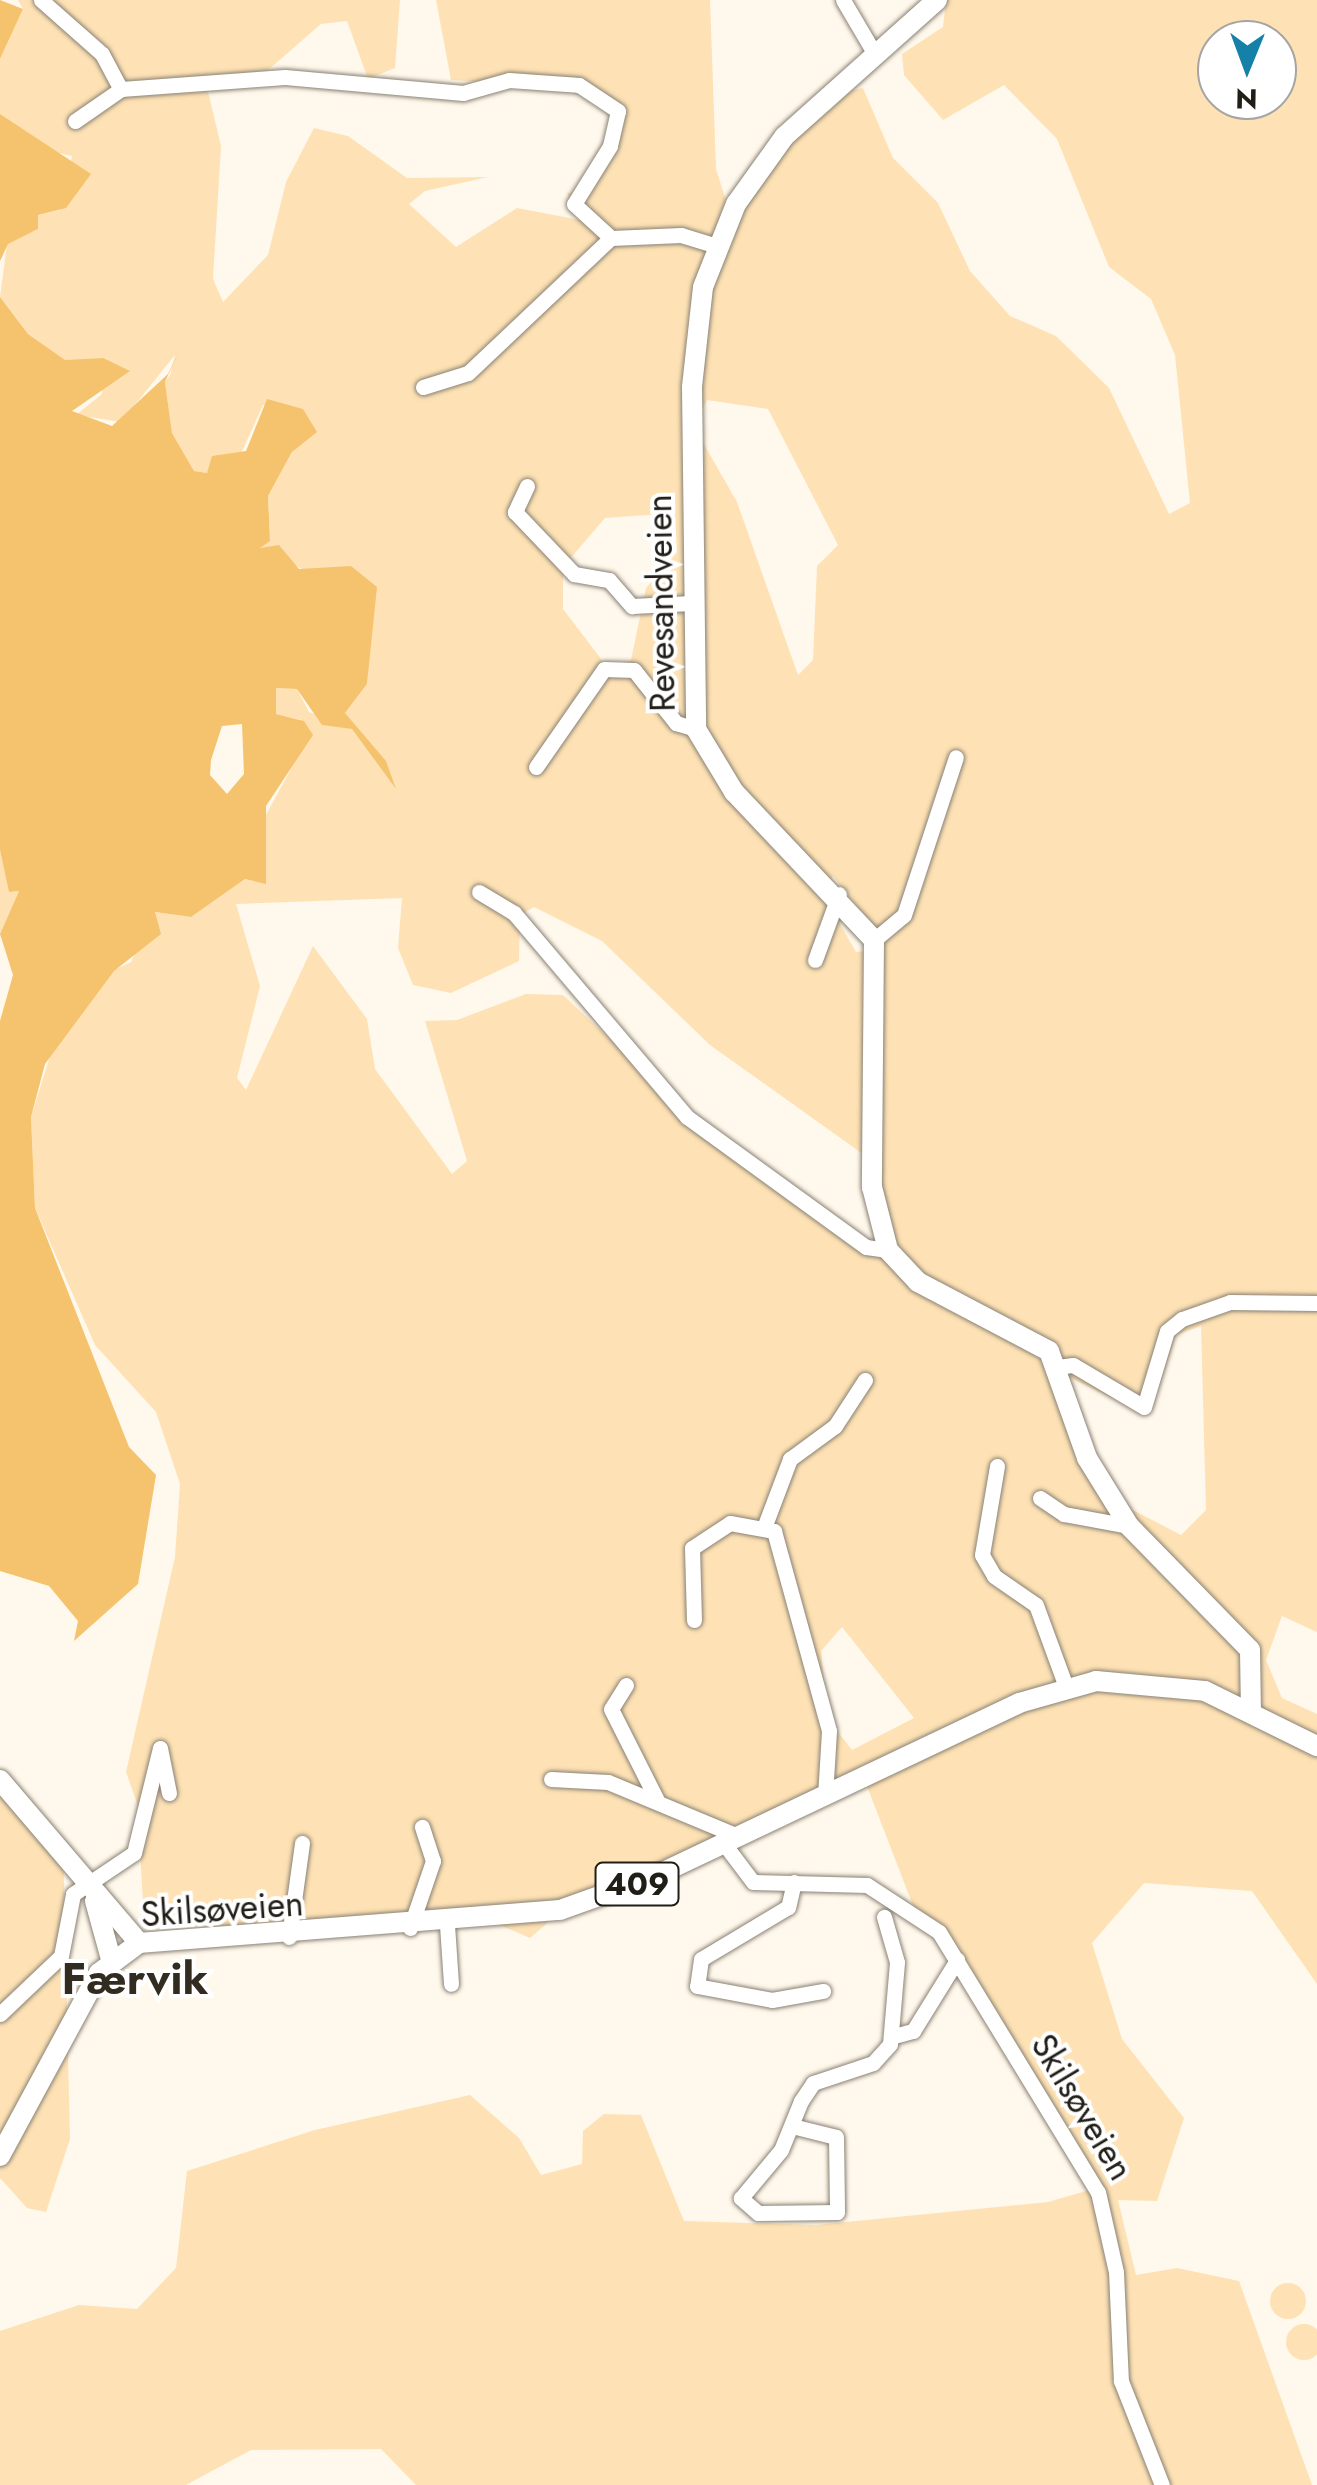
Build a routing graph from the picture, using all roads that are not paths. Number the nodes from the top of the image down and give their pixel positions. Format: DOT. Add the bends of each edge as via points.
graph roads {
  1 [pos="41,0"];
  2 [pos="843,0"];
  3 [pos="937,0"];
  4 [pos="876,56"];
  5 [pos="122,89"];
  6 [pos="74,120"];
  7 [pos="611,238"];
  8 [pos="717,246"];
  9 [pos="423,387"];
  10 [pos="527,486"];
  11 [pos="691,602"];
  12 [pos="696,728"];
  13 [pos="956,757"];
  14 [pos="536,767"];
  15 [pos="479,892"];
  16 [pos="839,894"];
  17 [pos="874,940"];
  18 [pos="815,960"];
  19 [pos="888,1250"];
  20 [pos="1317,1303"];
  21 [pos="1058,1367"];
  22 [pos="865,1380"];
  23 [pos="998,1466"];
  24 [pos="1040,1498"];
  25 [pos="765,1525"];
  26 [pos="1129,1526"];
  27 [pos="694,1620"];
  28 [pos="1245,1642"];
  29 [pos="626,1685"];
  30 [pos="1066,1687"];
  31 [pos="1226,1699"];
  32 [pos="1251,1711"];
  33 [pos="1317,1746"];
  34 [pos="551,1779"];
  35 [pos="0,1780"];
  36 [pos="169,1793"];
  37 [pos="825,1797"];
  38 [pos="657,1800"];
  39 [pos="422,1827"];
  40 [pos="732,1841"];
  41 [pos="302,1843"];
  42 [pos="794,1882"];
  43 [pos="91,1890"];
  44 [pos="884,1917"];
  45 [pos="448,1926"];
  46 [pos="410,1928"];
  47 [pos="290,1937"];
  48 [pos="135,1939"];
  49 [pos="110,1953"];
  50 [pos="957,1960"];
  51 [pos="451,1984"];
  52 [pos="824,1990"];
  53 [pos="0,2014"];
  54 [pos="894,2036"];
  55 [pos="792,2126"];
  56 [pos="0,2156"];
  57 [pos="1162,2485"];
  1 -- 5 [label="street" via="102,54"];
  2 -- 4 [label="street"];
  3 -- 4 [label="main road, Revesandveien"];
  4 -- 8 [label="main road, Revesandveien" via="784,137"];
  5 -- 6 [label="street"];
  5 -- 7 [label="street" via="285,77 463,92 509,80 579,85 618,111 610,146 574,204"];
  7 -- 8 [label="street" via="682,235"];
  7 -- 9 [label="street" via="468,373"];
  8 -- 11 [label="main road, Revesandveien" via="696,320"];
  10 -- 11 [label="street" via="515,512 574,574 609,580 632,606"];
  11 -- 12 [label="main road, Revesandveien"];
  12 -- 14 [label="street" via="676,723 634,670 604,669"];
  12 -- 16 [label="main road, Revesandveien" via="734,792"];
  13 -- 17 [label="street" via="904,915"];
  15 -- 19 [label="street" via="514,913 687,1117 866,1246"];
  16 -- 17 [label="main road, Revesandveien"];
  16 -- 18 [label="street"];
  17 -- 19 [label="main road" via="872,1187"];
  19 -- 21 [label="main road" via="918,1282 1040,1340"];
  20 -- 21 [label="street" via="1230,1302 1182,1320 1168,1330 1144,1407 1073,1365"];
  21 -- 26 [label="main road" via="1087,1458"];
  22 -- 25 [label="street" via="834,1426 790,1459"];
  23 -- 30 [label="street" via="982,1555 1036,1605"];
  24 -- 26 [label="street" via="1064,1514"];
  25 -- 27 [label="street" via="730,1523 692,1548"];
  25 -- 37 [label="street" via="788,1559 808,1673 829,1731"];
  26 -- 28 [label="main road"];
  28 -- 31 [label="main road" via="1240,1679"];
  28 -- 32 [label="main road" via="1254,1663"];
  29 -- 38 [label="street" via="611,1709"];
  30 -- 31 [label="main road, Skilsøveien / 409" via="1142,1680"];
  30 -- 37 [label="main road, Skilsøveien / 409"];
  31 -- 32 [label="main road, Skilsøveien / 409"];
  32 -- 33 [label="main road, Skilsøveien / 409"];
  34 -- 38 [label="street" via="608,1782"];
  35 -- 43 [label="main road" via="62,1842"];
  36 -- 43 [label="street" via="160,1748 134,1854"];
  37 -- 40 [label="main road, Skilsøveien / 409"];
  38 -- 40 [label="street"];
  39 -- 46 [label="street" via="434,1861"];
  40 -- 42 [label="street, Skilsøveien" via="743,1878"];
  40 -- 45 [label="main road, Skilsøveien / 409" via="560,1910"];
  41 -- 47 [label="street"];
  42 -- 50 [label="street, Skilsøveien" via="845,1880 888,1892 923,1915"];
  42 -- 52 [label="street" via="788,1906 701,1960 697,1986 772,2000"];
  43 -- 48 [label="main road"];
  43 -- 49 [label="main road"];
  43 -- 53 [label="street, Skilsøveien" via="68,1903 61,1956"];
  44 -- 54 [label="street" via="897,1962"];
  45 -- 46 [label="main road, Skilsøveien / 409"];
  45 -- 51 [label="street"];
  46 -- 47 [label="main road, Skilsøveien / 409"];
  47 -- 48 [label="main road, Skilsøveien / 409"];
  48 -- 49 [label="main road, Skilsøveien / 409"];
  49 -- 56 [label="main road, Skilsøveien"];
  50 -- 54 [label="street" via="914,2031"];
  50 -- 57 [label="street, Skilsøveien" via="1098,2192 1116,2272 1121,2381"];
  54 -- 55 [label="street" via="874,2063 820,2077"];
  55 -- 55 [label="street" via="836,2138 840,2209 750,2212 741,2198"];
}
